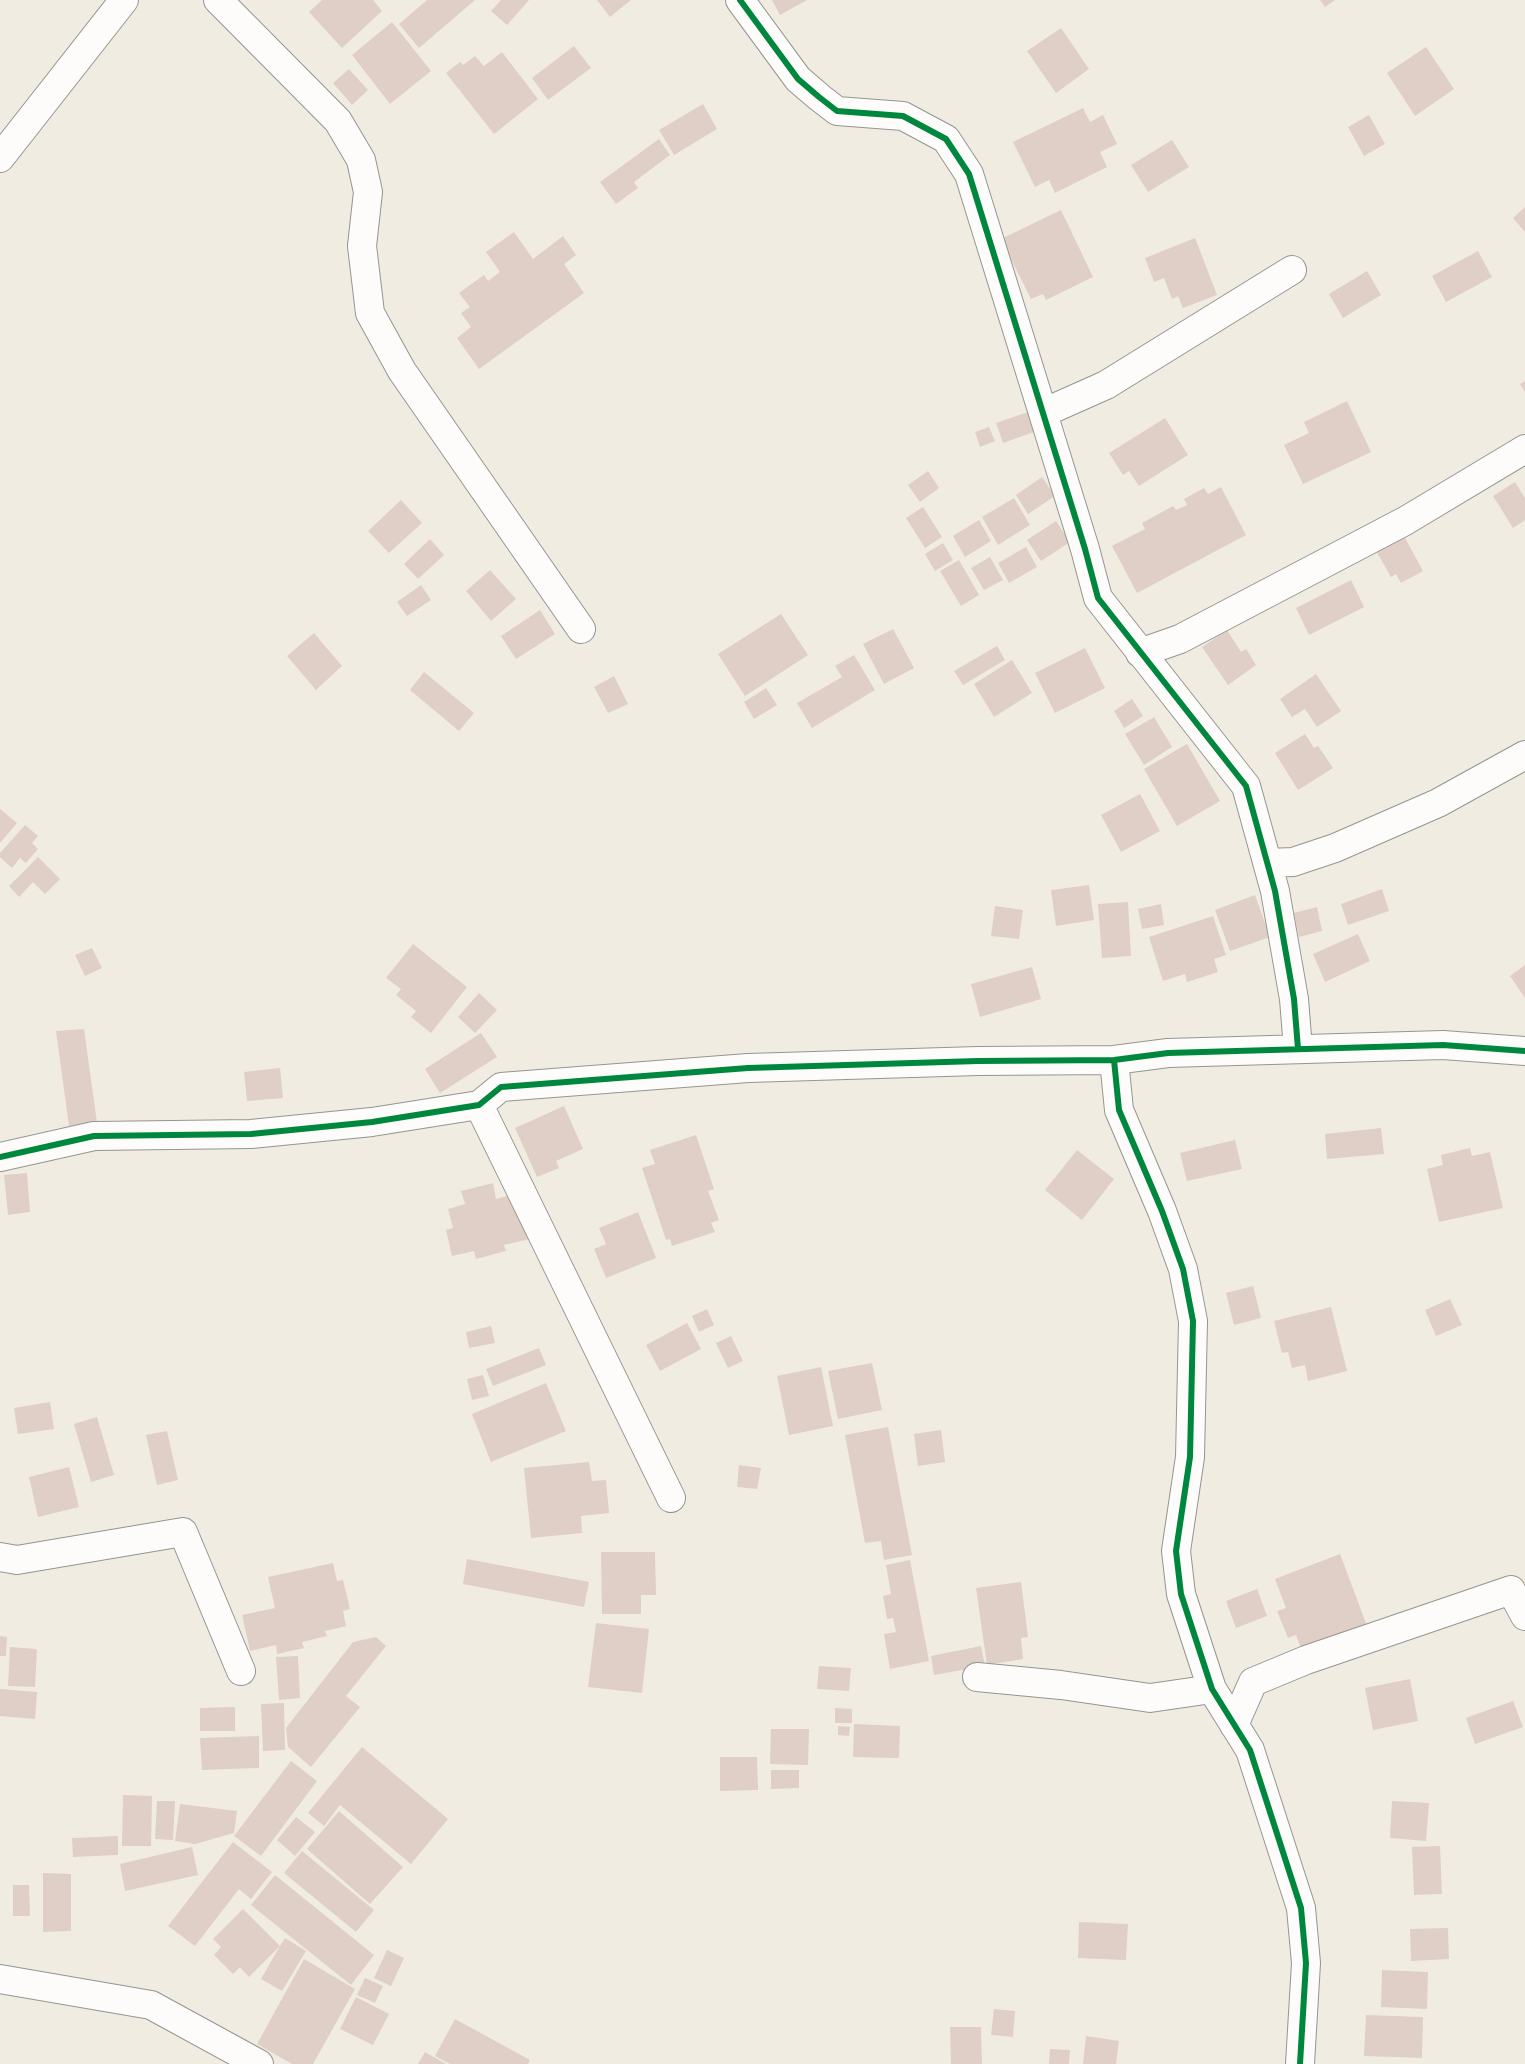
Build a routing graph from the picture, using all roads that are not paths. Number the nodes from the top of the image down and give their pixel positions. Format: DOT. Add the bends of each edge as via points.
graph roads {
  1 [pos="124,0"];
  2 [pos="218,0"];
  3 [pos="740,0"];
  4 [pos="0,158"];
  5 [pos="1292,270"];
  6 [pos="1043,413"];
  7 [pos="1525,449"];
  8 [pos="581,630"];
  9 [pos="1140,653"];
  10 [pos="1525,755"];
  11 [pos="1268,863"];
  12 [pos="1298,1049"];
  13 [pos="1525,1051"];
  14 [pos="1114,1060"];
  15 [pos="479,1105"];
  16 [pos="0,1156"];
  17 [pos="671,1498"];
  18 [pos="0,1557"];
  19 [pos="1525,1616"];
  20 [pos="241,1671"];
  21 [pos="977,1677"];
  22 [pos="1212,1689"];
  23 [pos="1234,1725"];
  24 [pos="0,1979"];
  25 [pos="259,2064"];
  26 [pos="1300,2064"];
  1 -- 4 [label="street"];
  2 -- 8 [label="street" via="338,121 361,160 368,192 362,246 370,313 402,372"];
  3 -- 6 [label="street" via="798,79 837,111 903,116 946,139 969,174"];
  5 -- 6 [label="street" via="1106,385"];
  6 -- 9 [label="street" via="1098,598"];
  7 -- 9 [label="street" via="1404,521 1180,639"];
  9 -- 11 [label="street" via="1246,786"];
  10 -- 11 [label="street" via="1438,803 1335,848 1293,862"];
  11 -- 12 [label="street" via="1294,999"];
  12 -- 13 [label="street" via="1443,1045"];
  12 -- 14 [label="street" via="1168,1053"];
  14 -- 15 [label="street" via="748,1068 501,1087"];
  14 -- 22 [label="street" via="1119,1110 1183,1269 1193,1321 1190,1457 1176,1551 1181,1594"];
  15 -- 16 [label="street" via="372,1122 251,1134 94,1136"];
  15 -- 17 [label="street"];
  18 -- 20 [label="street" via="17,1560 183,1532"];
  19 -- 23 [label="street" via="1511,1590 1306,1660 1253,1682"];
  21 -- 22 [label="street" via="1150,1698"];
  22 -- 23 [label="street"];
  23 -- 26 [label="street" via="1250,1750 1301,1908 1306,1963"];
  24 -- 25 [label="street" via="151,2005"];
}
